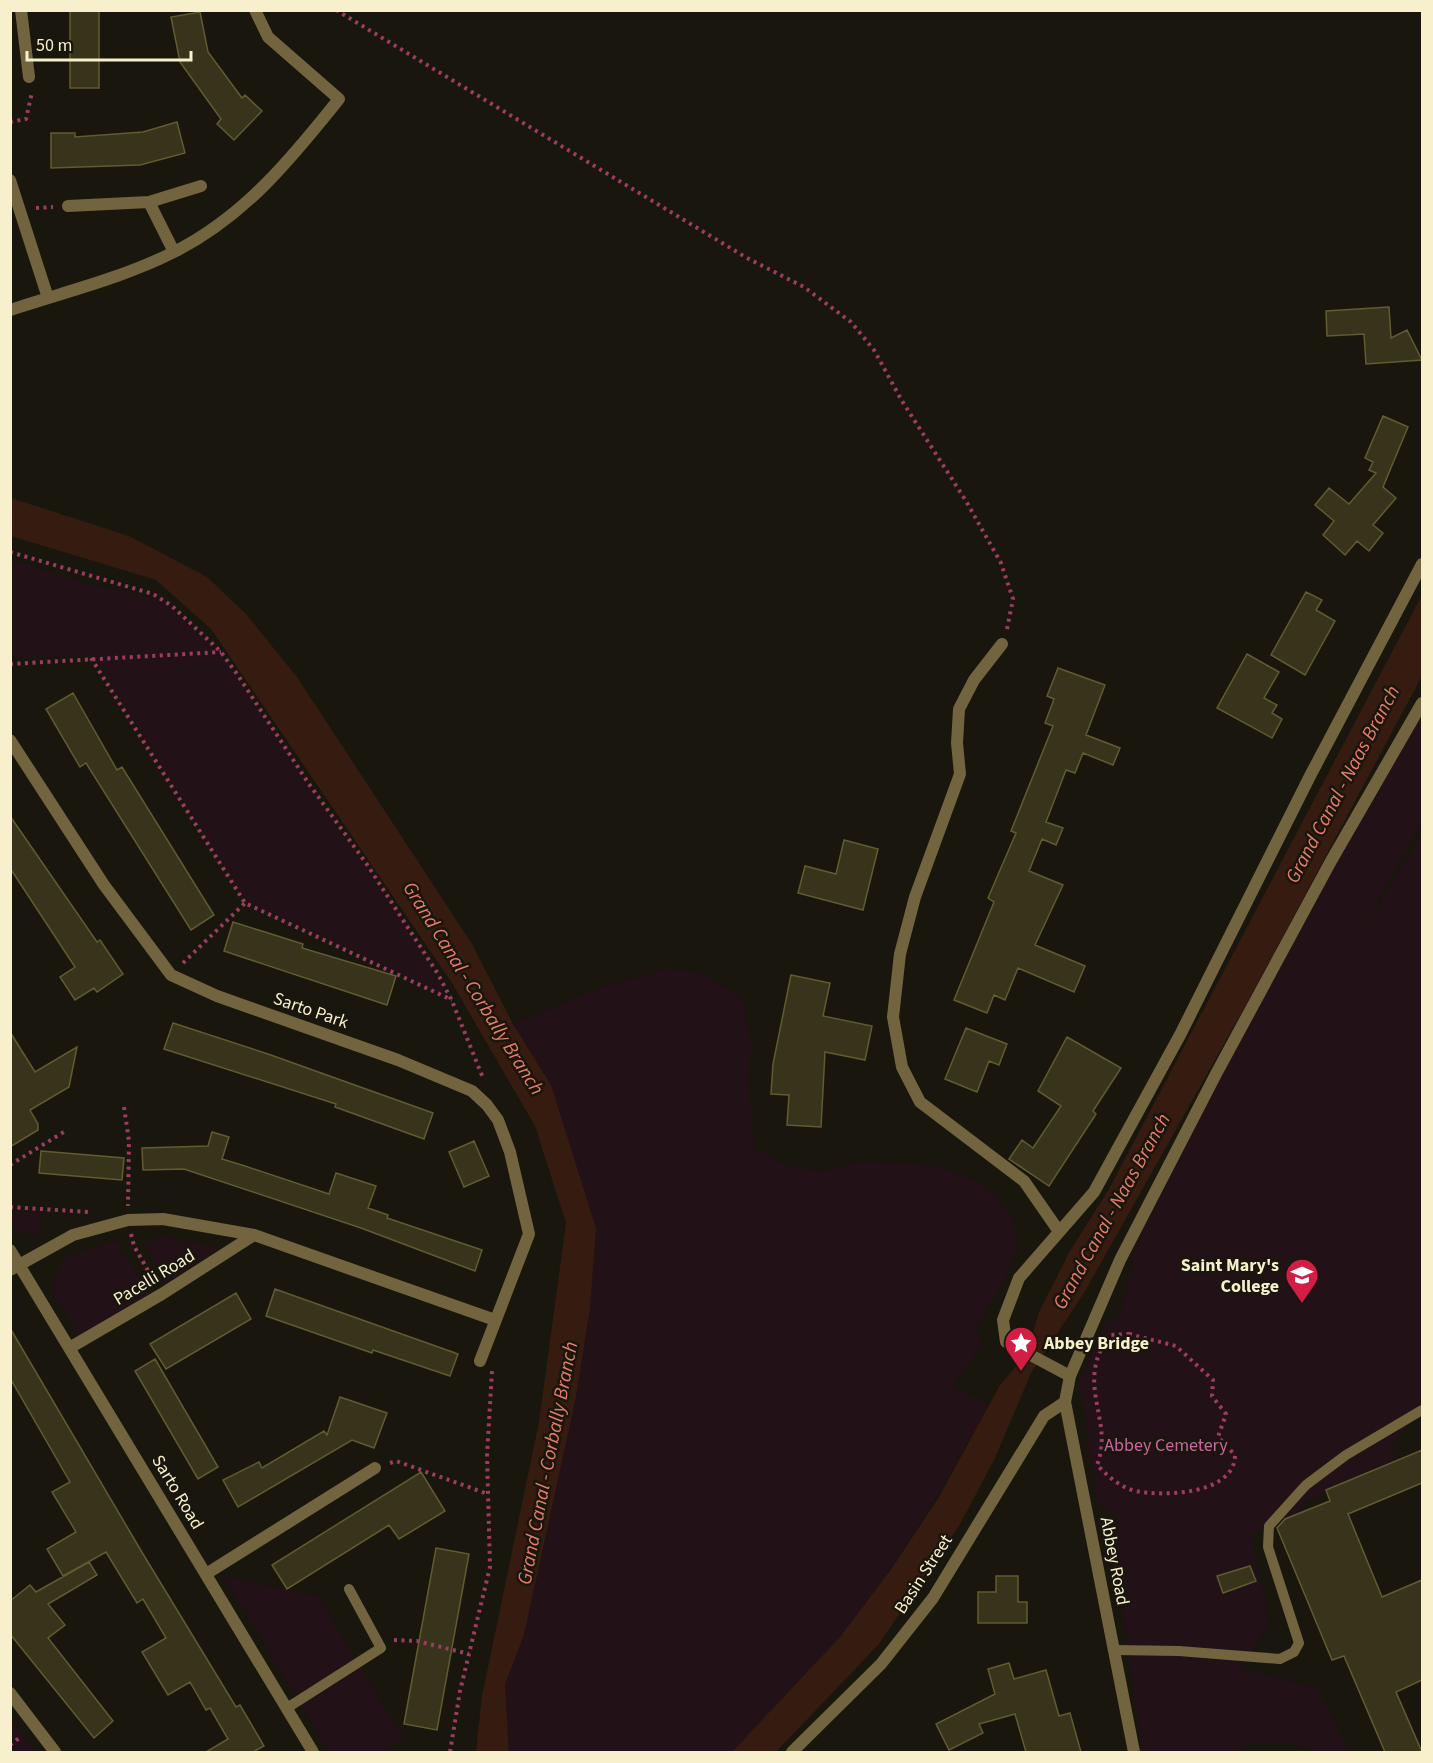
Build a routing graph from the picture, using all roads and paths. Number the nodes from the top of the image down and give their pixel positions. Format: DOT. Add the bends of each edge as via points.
graph roads {
  1 [pos="21,10"];
  2 [pos="255,10"];
  3 [pos="336,10"];
  4 [pos="29,77"];
  5 [pos="10,122"];
  6 [pos="10,180"];
  7 [pos="201,186"];
  8 [pos="149,202"];
  9 [pos="68,206"];
  10 [pos="19,209"];
  11 [pos="174,252"];
  12 [pos="48,298"];
  13 [pos="10,310"];
  14 [pos="10,552"];
  15 [pos="1422,564"];
  16 [pos="1002,644"];
  17 [pos="221,652"];
  18 [pos="91,658"];
  19 [pos="10,664"];
  20 [pos="1422,703"];
  21 [pos="10,740"];
  22 [pos="245,903"];
  23 [pos="171,975"];
  24 [pos="452,1000"];
  25 [pos="484,1081"];
  26 [pos="67,1130"];
  27 [pos="10,1165"];
  28 [pos="10,1207"];
  29 [pos="93,1213"];
  30 [pos="1058,1230"];
  31 [pos="254,1235"];
  32 [pos="10,1250"];
  33 [pos="15,1267"];
  34 [pos="495,1320"];
  35 [pos="1110,1335"];
  36 [pos="71,1347"];
  37 [pos="480,1361"];
  38 [pos="493,1365"];
  39 [pos="1070,1376"];
  40 [pos="1065,1402"];
  41 [pos="1422,1410"];
  42 [pos="375,1468"];
  43 [pos="488,1494"];
  44 [pos="206,1574"];
  45 [pos="349,1589"];
  46 [pos="381,1648"];
  47 [pos="1115,1650"];
  48 [pos="469,1654"];
  49 [pos="10,1693"];
  50 [pos="287,1708"];
  51 [pos="55,1752"];
  52 [pos="313,1752"];
  53 [pos="450,1752"];
  54 [pos="792,1752"];
  55 [pos="1134,1752"];
  1 -- 4 [label="street"];
  2 -- 11 [label="street" via="268,37 341,93 296,154 261,190 223,222"];
  3 -- 16 [label="path" via="747,258 804,287 851,322 874,350 1001,563 1013,599"];
  4 -- 5 [label="path" via="32,88 26,119"];
  6 -- 10 [label="street"];
  7 -- 8 [label="street"];
  8 -- 9 [label="street"];
  8 -- 11 [label="street"];
  9 -- 10 [label="path"];
  10 -- 12 [label="street"];
  11 -- 12 [label="street"];
  12 -- 13 [label="street"];
  14 -- 17 [label="path" via="153,594 172,606"];
  15 -- 30 [label="street" via="1180,1035 1094,1192"];
  16 -- 30 [label="street" via="974,680 959,709 960,774 913,905 900,954 893,1017 902,1067 920,1102 1024,1181"];
  17 -- 18 [label="path"];
  17 -- 24 [label="path" via="408,925"];
  18 -- 19 [label="path"];
  18 -- 22 [label="path"];
  20 -- 39 [label="street, Abbey Road" via="1216,1074 1120,1260 1101,1318"];
  21 -- 23 [label="street, Sarto Park" via="104,885"];
  22 -- 23 [label="path"];
  22 -- 24 [label="path"];
  23 -- 34 [label="street, Sarto Park" via="217,996 398,1060 472,1091 487,1105 498,1120 510,1152 529,1234"];
  24 -- 25 [label="path"];
  26 -- 27 [label="path"];
  28 -- 29 [label="path"];
  30 -- 39 [label="street" via="1019,1278 1003,1320 1006,1342"];
  31 -- 33 [label="street" via="163,1218 128,1220 73,1235"];
  31 -- 34 [label="street"];
  31 -- 36 [label="street, Pacelli Road"];
  32 -- 33 [label="street, Sarto Road"];
  33 -- 36 [label="street, Sarto Road"];
  34 -- 37 [label="street, Sarto Park"];
  35 -- 35 [label="path" via="1129,1334 1176,1346 1209,1375 1212,1396 1226,1414 1218,1437 1235,1455 1235,1467 1229,1476 1216,1484 1165,1493 1135,1491 1114,1482 1096,1466 1101,1442 1094,1368"];
  36 -- 44 [label="street, Sarto Road"];
  38 -- 43 [label="path"];
  39 -- 40 [label="street, Abbey Road"];
  40 -- 47 [label="street, Abbey Road"];
  40 -- 54 [label="street, Basin Street" via="1044,1416 933,1598 880,1664"];
  41 -- 47 [label="lane" via="1346,1455 1306,1485 1269,1526 1268,1547 1299,1643 1294,1652 1280,1659"];
  42 -- 43 [label="path" via="396,1461"];
  42 -- 44 [label="street"];
  43 -- 48 [label="path" via="490,1567"];
  44 -- 50 [label="street, Sarto Road"];
  45 -- 46 [label="lane"];
  46 -- 48 [label="path" via="394,1640 417,1641"];
  46 -- 50 [label="lane"];
  47 -- 55 [label="street, Abbey Road"];
  48 -- 53 [label="path"];
  49 -- 51 [label="street"];
  50 -- 52 [label="street, Sarto Road"];
}
